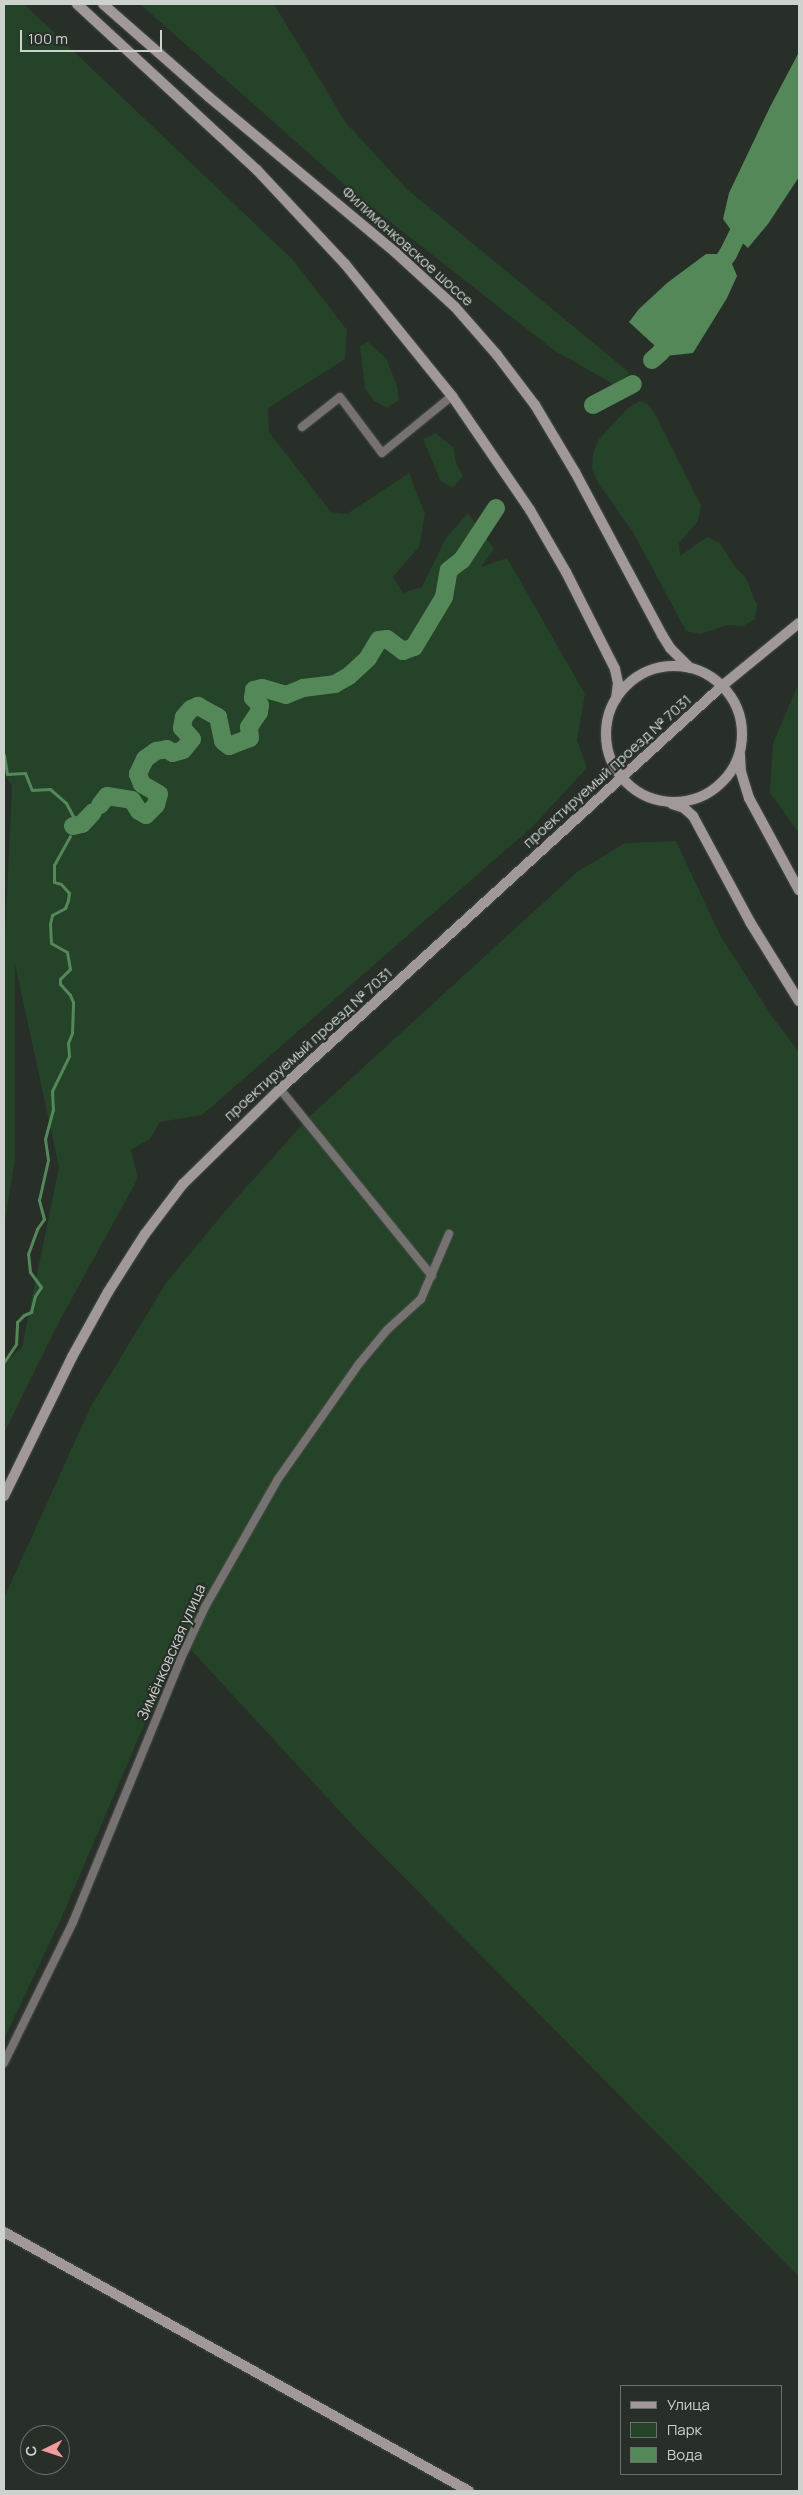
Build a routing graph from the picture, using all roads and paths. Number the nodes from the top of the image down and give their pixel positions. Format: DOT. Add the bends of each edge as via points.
graph roads {
  1 [pos="77,4"];
  2 [pos="103,4"];
  3 [pos="452,396"];
  4 [pos="302,427"];
  5 [pos="799,624"];
  6 [pos="690,668"];
  7 [pos="722,686"];
  8 [pos="616,699"];
  9 [pos="740,750"];
  10 [pos="623,778"];
  11 [pos="667,802"];
  12 [pos="799,890"];
  13 [pos="799,1000"];
  14 [pos="280,1089"];
  15 [pos="448,1234"];
  16 [pos="432,1276"];
  17 [pos="4,1496"];
  18 [pos="4,2063"];
  19 [pos="5,2236"];
  20 [pos="469,2491"];
  1 -- 3 [label="main road, Филимонковское шоссе" via="257,170 345,264"];
  2 -- 6 [label="main road, Филимонковское шоссе" via="456,307 535,405 575,472 662,635"];
  3 -- 4 [label="street" via="382,453 340,397"];
  3 -- 8 [label="main road, Филимонковское шоссе" via="530,510 566,572 615,669 618,683"];
  5 -- 7 [label="main road"];
  6 -- 7 [label="main road, Филимонковское шоссе" via="708,675"];
  6 -- 8 [label="main road, Филимонковское шоссе" via="672,666 653,670 636,678"];
  7 -- 9 [label="main road, Филимонковское шоссе" via="738,711 742,731"];
  7 -- 10 [label="main road, проектируемый проезд № 7031"];
  8 -- 10 [label="main road, Филимонковское шоссе" via="606,735 613,762"];
  9 -- 11 [label="main road, Филимонковское шоссе" via="727,777 713,790 686,801"];
  9 -- 12 [label="main road, Филимонковское шоссе" via="741,772 749,798"];
  10 -- 11 [label="main road, Филимонковское шоссе" via="642,794"];
  10 -- 14 [label="main road, проектируемый проезд № 7031"];
  11 -- 13 [label="main road, Филимонковское шоссе" via="684,808 692,816 750,922"];
  14 -- 16 [label="street"];
  14 -- 17 [label="main road, проектируемый проезд № 7031" via="183,1184 145,1234 72,1357"];
  15 -- 16 [label="street, Зимёнковская улица"];
  16 -- 18 [label="street, Зимёнковская улица" via="421,1299 387,1330 358,1365 278,1479 204,1606 73,1922"];
  19 -- 20 [label="main road"];
}
